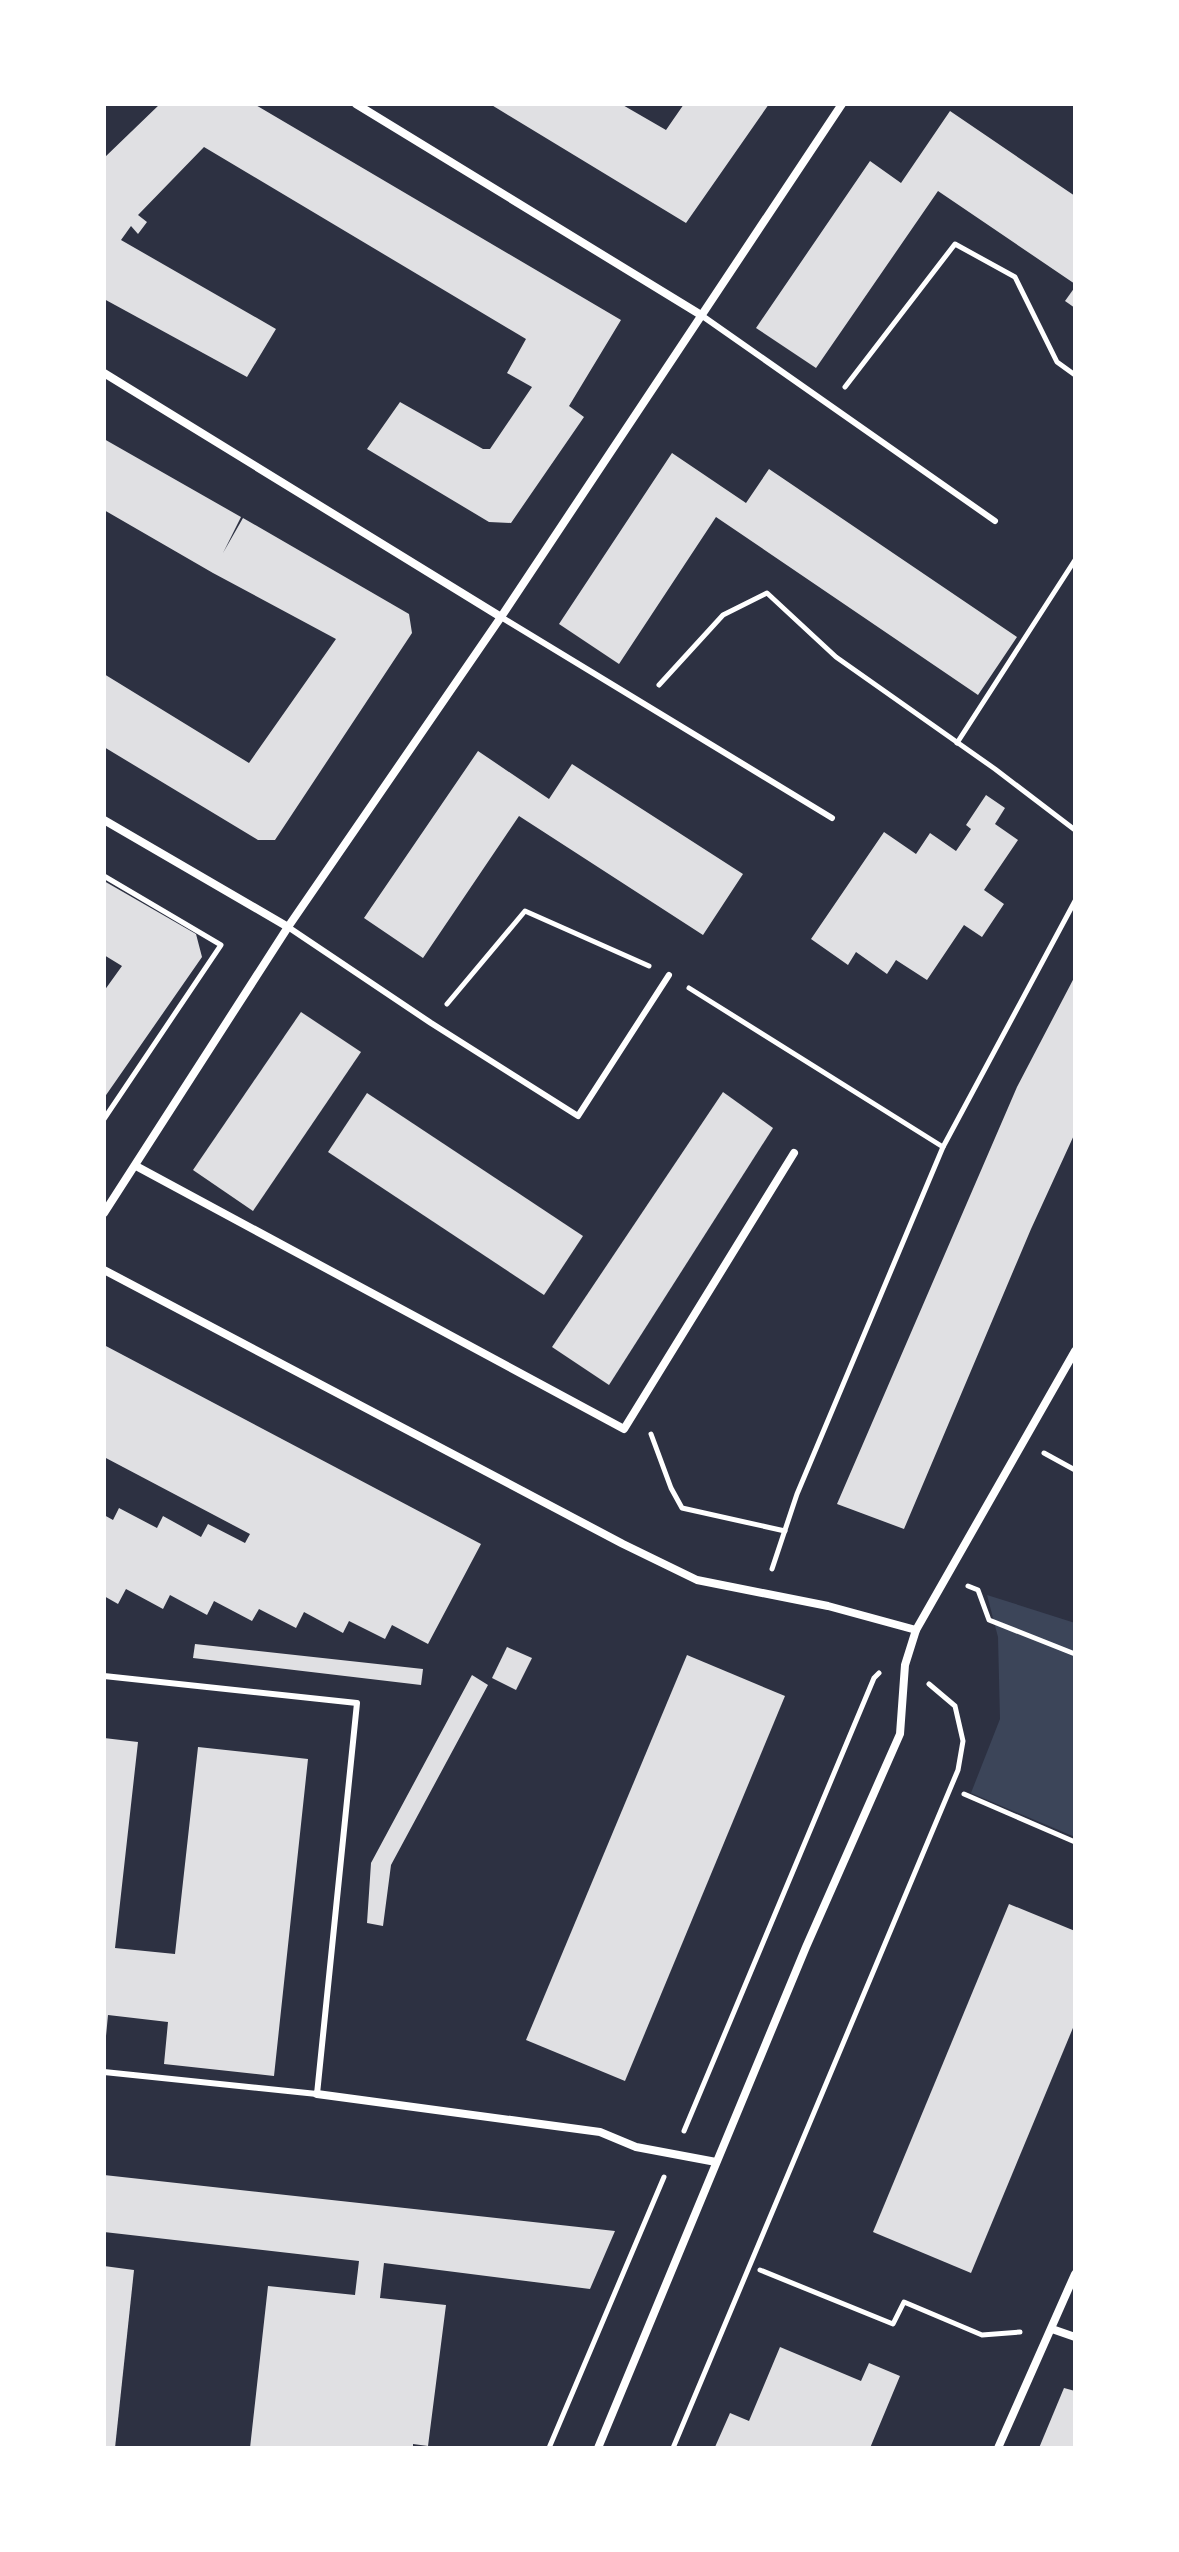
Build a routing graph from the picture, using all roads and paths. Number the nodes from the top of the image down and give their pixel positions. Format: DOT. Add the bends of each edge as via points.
graph roads {
  1 [pos="356,104"];
  2 [pos="842,104"];
  3 [pos="701,315"];
  4 [pos="104,373"];
  5 [pos="1075,375"];
  6 [pos="830,406"];
  7 [pos="995,521"];
  8 [pos="1075,560"];
  9 [pos="501,617"];
  10 [pos="642,703"];
  11 [pos="957,743"];
  12 [pos="832,818"];
  13 [pos="104,820"];
  14 [pos="1075,830"];
  15 [pos="104,876"];
  16 [pos="1075,901"];
  17 [pos="288,927"];
  18 [pos="669,975"];
  19 [pos="104,1119"];
  20 [pos="794,1153"];
  21 [pos="136,1166"];
  22 [pos="104,1213"];
  23 [pos="104,1270"];
  24 [pos="1075,1351"];
  25 [pos="639,1403"];
  26 [pos="785,1531"];
  27 [pos="945,1577"];
  28 [pos="764,1593"];
  29 [pos="916,1630"];
  30 [pos="1075,1654"];
  31 [pos="905,1665"];
  32 [pos="885,1666"];
  33 [pos="104,1676"];
  34 [pos="964,1794"];
  35 [pos="1075,1842"];
  36 [pos="104,2072"];
  37 [pos="317,2094"];
  38 [pos="674,2154"];
  39 [pos="716,2162"];
  40 [pos="760,2270"];
  41 [pos="1075,2274"];
  42 [pos="1052,2329"];
  43 [pos="1075,2337"];
  44 [pos="549,2448"];
  45 [pos="598,2448"];
  46 [pos="673,2448"];
  47 [pos="998,2448"];
  1 -- 3 [label="street"];
  2 -- 3 [label="street"];
  3 -- 6 [label="lane"];
  3 -- 9 [label="street"];
  4 -- 9 [label="street"];
  5 -- 6 [label="path" via="1057,362 1015,277 955,244"];
  6 -- 7 [label="lane"];
  8 -- 11 [label="path"];
  9 -- 10 [label="lane"];
  9 -- 17 [label="street"];
  10 -- 11 [label="path" via="723,615 767,593 836,657"];
  10 -- 12 [label="lane"];
  11 -- 14 [label="path"];
  13 -- 17 [label="street"];
  15 -- 19 [label="path" via="221,945"];
  16 -- 26 [label="path" via="943,1147"];
  17 -- 18 [label="lane" via="578,1116"];
  17 -- 21 [label="street"];
  20 -- 25 [label="street"];
  21 -- 22 [label="street"];
  21 -- 25 [label="street" via="624,1429"];
  23 -- 28 [label="street" via="623,1544 697,1580"];
  24 -- 27 [label="street"];
  25 -- 26 [label="path" via="682,1508"];
  26 -- 28 [label="path"];
  27 -- 29 [label="street"];
  27 -- 30 [label="path" via="978,1590 989,1620"];
  28 -- 29 [label="street"];
  29 -- 31 [label="street"];
  31 -- 39 [label="street" via="900,1734"];
  31 -- 46 [label="path" via="955,1706 963,1741 958,1770"];
  32 -- 38 [label="path" via="874,1678"];
  33 -- 37 [label="lane" via="357,1703"];
  34 -- 35 [label="path"];
  36 -- 37 [label="lane"];
  37 -- 38 [label="street" via="600,2132 636,2147"];
  38 -- 39 [label="street"];
  38 -- 44 [label="path"];
  39 -- 45 [label="street"];
  40 -- 42 [label="path" via="893,2324 904,2302 982,2335"];
  41 -- 42 [label="street"];
  42 -- 43 [label="street"];
  42 -- 47 [label="street"];
}
